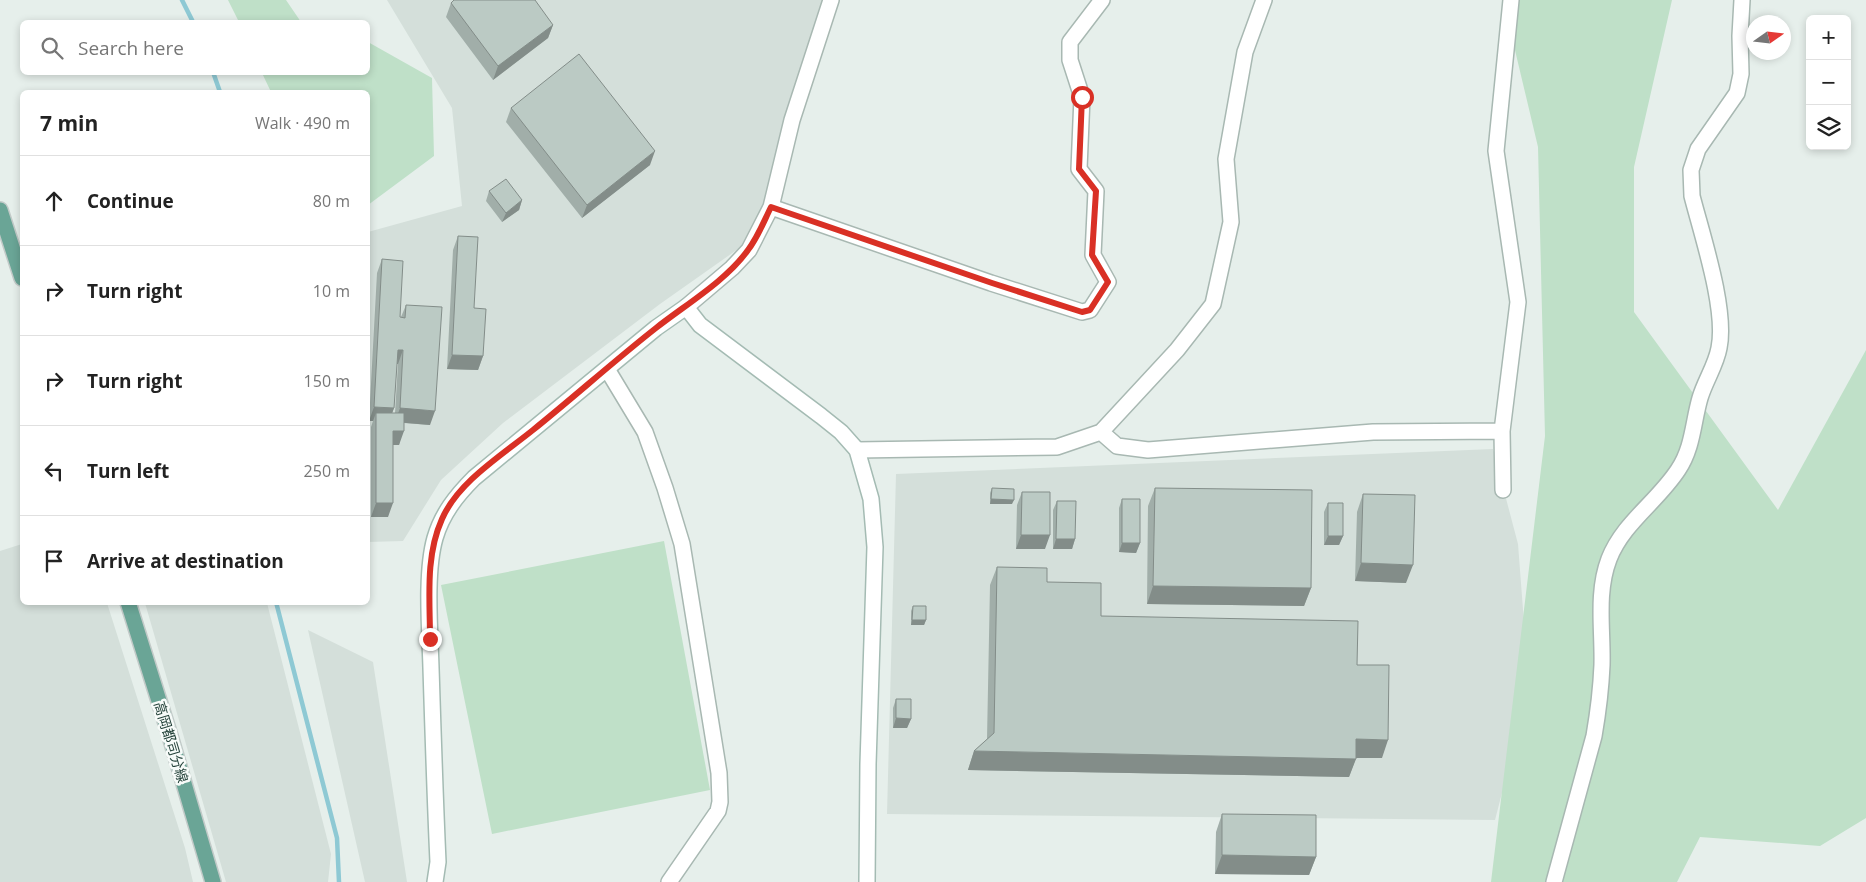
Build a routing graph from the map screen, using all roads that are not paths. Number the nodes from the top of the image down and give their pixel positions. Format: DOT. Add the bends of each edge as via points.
graph roads {
  1 [pos="831,0"];
  2 [pos="1102,0"];
  3 [pos="1264,0"];
  4 [pos="1511,0"];
  5 [pos="1742,0"];
  6 [pos="771,207"];
  7 [pos="0,210"];
  8 [pos="20,272"];
  9 [pos="686,307"];
  10 [pos="607,369"];
  11 [pos="1502,431"];
  12 [pos="1101,432"];
  13 [pos="858,450"];
  14 [pos="1503,490"];
  15 [pos="129,605"];
  16 [pos="213,882"];
  17 [pos="435,882"];
  18 [pos="669,882"];
  19 [pos="867,882"];
  20 [pos="1554,882"];
  1 -- 6 [label="street" via="792,120"];
  2 -- 6 [label="street" via="1070,42 1070,60 1082,97 1079,169 1096,191 1092,255 1108,282 1090,310 1082,312 992,283"];
  3 -- 12 [label="street" via="1245,52 1226,159 1231,222 1213,304 1177,350"];
  4 -- 11 [label="street" via="1496,151 1518,302"];
  5 -- 20 [label="street" via="1741,74 1737,93 1698,149 1690,184 1715,288 1721,330 1719,348 1700,399 1688,452 1673,477 1626,529 1609,558 1601,608 1602,665 1594,736"];
  6 -- 9 [label="street" via="749,250"];
  7 -- 8 [label="main road"];
  9 -- 10 [label="street"];
  9 -- 13 [label="street" via="700,324 821,416"];
  10 -- 17 [label="street" via="456,496 442,518 435,538 431,560 430,630 438,862"];
  10 -- 18 [label="street" via="645,432 682,544 719,773 718,811"];
  11 -- 12 [label="street" via="1374,432 1148,450 1117,446"];
  11 -- 14 [label="street"];
  12 -- 13 [label="street" via="1056,447"];
  13 -- 19 [label="street" via="871,499 875,547"];
  15 -- 16 [label="main road, 高岡都司分線"];
}
